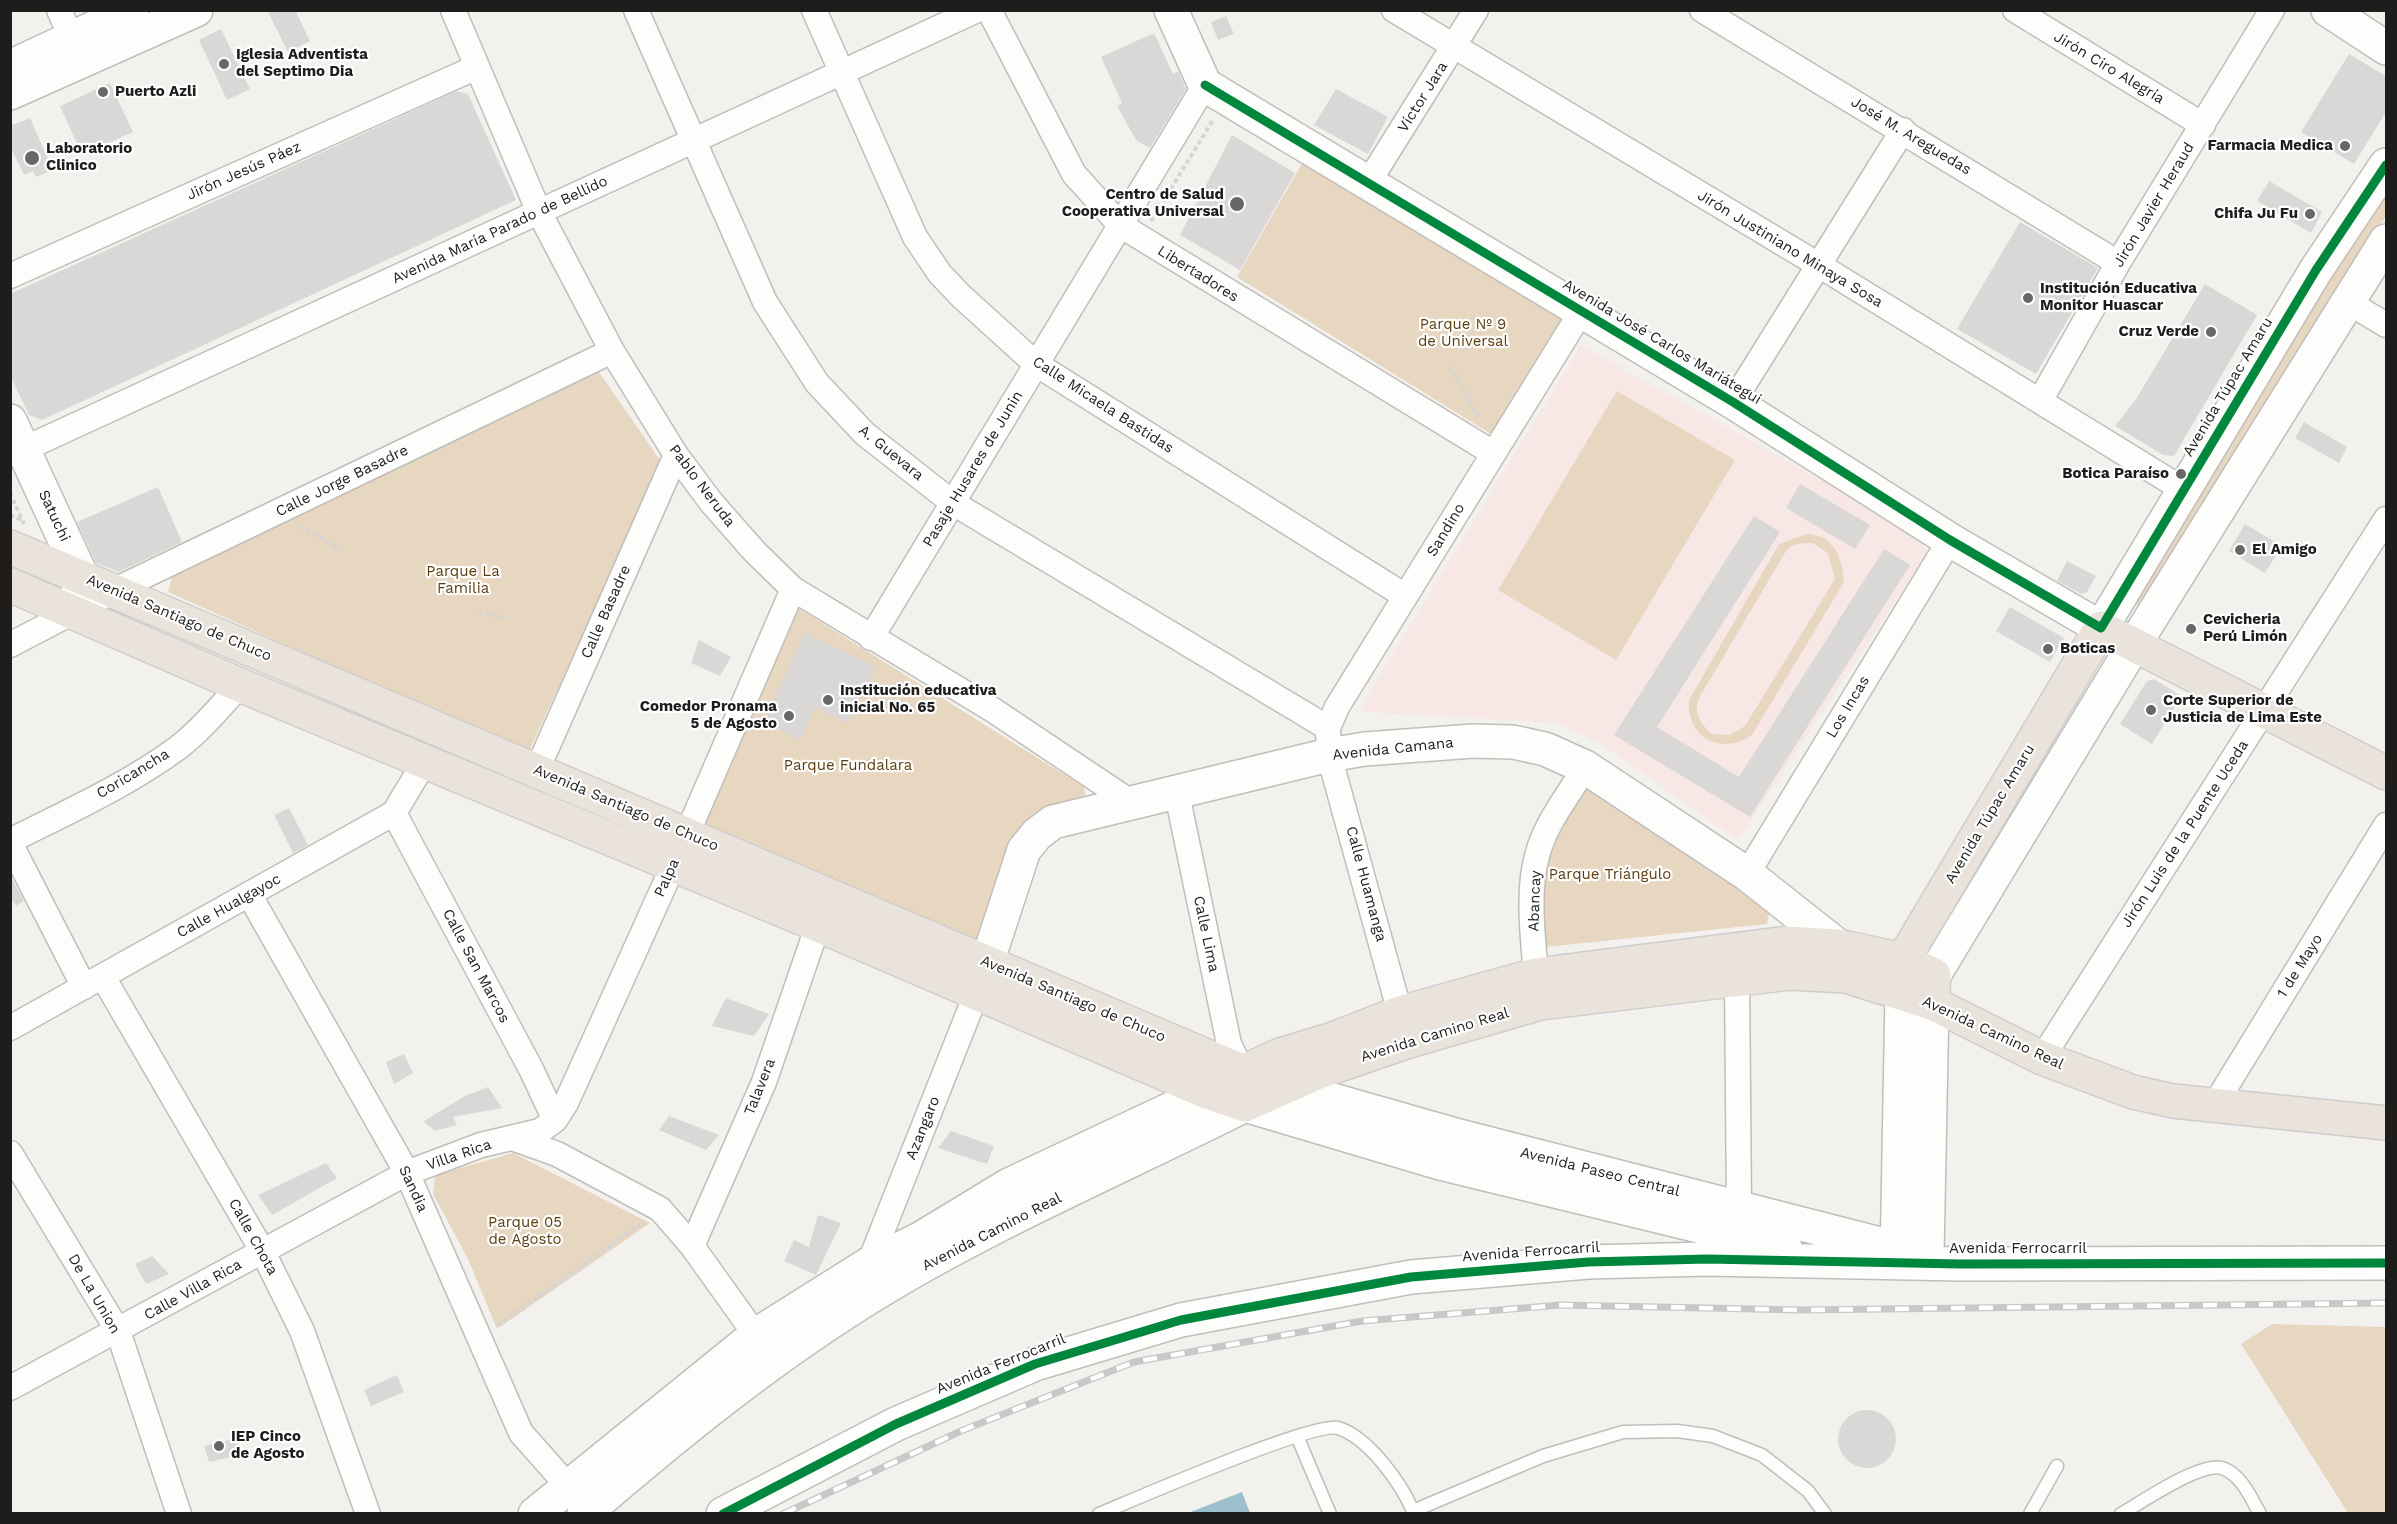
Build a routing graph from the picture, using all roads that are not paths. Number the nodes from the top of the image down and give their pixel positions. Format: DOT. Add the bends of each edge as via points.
graph roads {
  1 [pos="132,10"];
  2 [pos="196,10"];
  3 [pos="453,10"];
  4 [pos="636,10"];
  5 [pos="814,10"];
  6 [pos="977,10"];
  7 [pos="989,10"];
  8 [pos="1171,10"];
  9 [pos="1394,10"];
  10 [pos="1476,10"];
  11 [pos="2015,10"];
  12 [pos="2272,10"];
  13 [pos="2328,10"];
  14 [pos="1708,12"];
  15 [pos="66,25"];
  16 [pos="1454,48"];
  17 [pos="2386,48"];
  18 [pos="10,67"];
  19 [pos="477,67"];
  20 [pos="842,73"];
  21 [pos="1205,85"];
  22 [pos="10,93"];
  23 [pos="2203,125"];
  24 [pos="1903,130"];
  25 [pos="694,141"];
  26 [pos="2386,165"];
  27 [pos="1368,183"];
  28 [pos="539,212"];
  29 [pos="1120,225"];
  30 [pos="2386,241"];
  31 [pos="2118,263"];
  32 [pos="1817,264"];
  33 [pos="10,276"];
  34 [pos="2348,302"];
  35 [pos="1581,312"];
  36 [pos="2386,326"];
  37 [pos="612,351"];
  38 [pos="1036,364"];
  39 [pos="2040,401"];
  40 [pos="1733,402"];
  41 [pos="17,435"];
  42 [pos="1493,453"];
  43 [pos="676,455"];
  44 [pos="2184,490"];
  45 [pos="953,502"];
  46 [pos="2386,519"];
  47 [pos="1950,540"];
  48 [pos="10,546"];
  49 [pos="82,577"];
  50 [pos="10,585"];
  51 [pos="793,589"];
  52 [pos="115,590"];
  53 [pos="1405,596"];
  54 [pos="73,612"];
  55 [pos="2102,628"];
  56 [pos="871,638"];
  57 [pos="10,645"];
  58 [pos="2134,645"];
  59 [pos="240,685"];
  60 [pos="2263,710"];
  61 [pos="1329,742"];
  62 [pos="425,761"];
  63 [pos="1585,766"];
  64 [pos="537,770"];
  65 [pos="2386,773"];
  66 [pos="1176,794"];
  67 [pos="1132,802"];
  68 [pos="394,813"];
  69 [pos="2386,825"];
  70 [pos="686,834"];
  71 [pos="10,842"];
  72 [pos="674,864"];
  73 [pos="1747,874"];
  74 [pos="249,894"];
  75 [pos="818,925"];
  76 [pos="1903,960"];
  77 [pos="1842,961"];
  78 [pos="1536,975"];
  79 [pos="983,977"];
  80 [pos="1737,980"];
  81 [pos="94,982"];
  82 [pos="1923,990"];
  83 [pos="1401,1013"];
  84 [pos="10,1028"];
  85 [pos="2042,1058"];
  86 [pos="1242,1071"];
  87 [pos="1284,1086"];
  88 [pos="1207,1092"];
  89 [pos="1245,1106"];
  90 [pos="2214,1106"];
  91 [pos="555,1120"];
  92 [pos="2386,1123"];
  93 [pos="512,1138"];
  94 [pos="10,1154"];
  95 [pos="407,1173"];
  96 [pos="1739,1208"];
  97 [pos="692,1246"];
  98 [pos="263,1252"];
  99 [pos="1907,1255"];
  100 [pos="2382,1261"];
  101 [pos="1851,1262"];
  102 [pos="870,1264"];
  103 [pos="118,1331"];
  104 [pos="765,1348"];
  105 [pos="10,1388"];
  106 [pos="1297,1436"];
  107 [pos="2057,1466"];
  108 [pos="576,1500"];
  109 [pos="1411,1513"];
  110 [pos="179,1514"];
  111 [pos="368,1514"];
  112 [pos="535,1514"];
  113 [pos="723,1514"];
  114 [pos="1099,1514"];
  115 [pos="1330,1514"];
  116 [pos="1825,1514"];
  117 [pos="2030,1514"];
  118 [pos="2121,1514"];
  119 [pos="2260,1514"];
  1 -- 15 [label="street"];
  2 -- 22 [label="street"];
  3 -- 19 [label="street, Pablo Neruda"];
  4 -- 25 [label="street, A. Guevara"];
  5 -- 20 [label="street, Calle Micaela Bastidas"];
  6 -- 20 [label="street, Avenida María Parado de Bellido"];
  7 -- 29 [label="street, Libertadores" via="1074,174"];
  8 -- 21 [label="street"];
  9 -- 16 [label="street, Jirón Justiniano Minaya Sosa"];
  10 -- 16 [label="street, Víctor Jara"];
  11 -- 23 [label="street, Jirón Ciro Alegría"];
  12 -- 23 [label="street, Jirón Javier Heraud"];
  13 -- 17 [label="street"];
  14 -- 24 [label="street, José M. Areguedas"];
  15 -- 18 [label="street"];
  16 -- 27 [label="street, Víctor Jara"];
  16 -- 32 [label="street, Jirón Justiniano Minaya Sosa"];
  19 -- 28 [label="street, Pablo Neruda"];
  19 -- 33 [label="street, Jirón Jesús Páez"];
  20 -- 25 [label="street, Avenida María Parado de Bellido"];
  20 -- 38 [label="street, Calle Micaela Bastidas" via="915,237 939,274"];
  21 -- 27 [label="street, Avenida José Carlos Mariátegui"];
  21 -- 29 [label="street, Pasaje Husares de Junin"];
  23 -- 31 [label="street, Jirón Javier Heraud"];
  24 -- 31 [label="street, José M. Areguedas"];
  24 -- 32 [label="street"];
  25 -- 28 [label="street, Avenida María Parado de Bellido"];
  25 -- 45 [label="street, A. Guevara" via="765,302 817,383 865,434"];
  26 -- 44 [label="street, Avenida Túpac Amaru" via="2316,270"];
  27 -- 35 [label="street, Avenida José Carlos Mariátegui"];
  28 -- 37 [label="street, Pablo Neruda"];
  28 -- 41 [label="street, Avenida María Parado de Bellido"];
  29 -- 38 [label="street, Pasaje Husares de Junin"];
  29 -- 42 [label="street, Libertadores"];
  30 -- 34 [label="street"];
  31 -- 39 [label="street, Jirón Javier Heraud"];
  32 -- 39 [label="street, Jirón Justiniano Minaya Sosa"];
  32 -- 40 [label="street"];
  34 -- 36 [label="street"];
  34 -- 58 [label="street"];
  35 -- 40 [label="street, Avenida José Carlos Mariátegui"];
  35 -- 42 [label="street, Sandino"];
  37 -- 43 [label="street, Pablo Neruda"];
  37 -- 52 [label="street, Calle Jorge Basadre"];
  38 -- 45 [label="street, Pasaje Husares de Junin"];
  38 -- 53 [label="street, Calle Micaela Bastidas"];
  39 -- 44 [label="street, Jirón Justiniano Minaya Sosa"];
  40 -- 47 [label="street, Avenida José Carlos Mariátegui"];
  41 -- 49 [label="street, Satuchi"];
  42 -- 53 [label="street, Sandino"];
  43 -- 51 [label="street, Pablo Neruda" via="754,552"];
  43 -- 64 [label="street, Calle Basadre"];
  44 -- 55 [label="street, Avenida Túpac Amaru"];
  45 -- 56 [label="street, Pasaje Husares de Junin"];
  45 -- 61 [label="street, A. Guevara"];
  46 -- 60 [label="street, Jirón Luis de la Puente Uceda"];
  47 -- 55 [label="street, Avenida José Carlos Mariátegui"];
  47 -- 73 [label="street, Los Incas"];
  48 -- 49 [label="main road, Avenida Santiago de Chuco"];
  49 -- 52 [label="main road, Avenida Santiago de Chuco"];
  49 -- 54 [label="street"];
  50 -- 54 [label="main road, Avenida Santiago de Chuco"];
  51 -- 56 [label="street, Pablo Neruda"];
  51 -- 70 [label="street, Palpa"];
  52 -- 54 [label="street, Calle Jorge Basadre"];
  52 -- 64 [label="main road, Avenida Santiago de Chuco"];
  53 -- 61 [label="street, Sandino" via="1337,707"];
  54 -- 57 [label="street, Calle Jorge Basadre"];
  54 -- 59 [label="main road, Avenida Santiago de Chuco"];
  55 -- 58 [label="main road, Avenida José Carlos Mariátegui"];
  55 -- 76 [label="main road, Avenida Túpac Amaru"];
  56 -- 67 [label="street, Pablo Neruda" via="993,710"];
  58 -- 60 [label="main road, Avenida José Carlos Mariátegui"];
  58 -- 82 [label="street"];
  59 -- 62 [label="main road, Avenida Santiago de Chuco"];
  59 -- 71 [label="street, Coricancha" via="178,747 133,777"];
  60 -- 65 [label="main road, Avenida José Carlos Mariátegui"];
  60 -- 85 [label="street, Jirón Luis de la Puente Uceda"];
  61 -- 63 [label="street, Avenida Camana" via="1365,749 1513,742 1545,749"];
  61 -- 66 [label="street, Avenida Camana"];
  61 -- 83 [label="street, Calle Huamanga"];
  62 -- 68 [label="street"];
  62 -- 72 [label="main road, Avenida Santiago de Chuco"];
  63 -- 73 [label="street, Avenida Camana"];
  63 -- 78 [label="street, Abancay" via="1560,806 1537,856 1531,919"];
  64 -- 70 [label="main road, Avenida Santiago de Chuco"];
  66 -- 67 [label="street, Avenida Camana"];
  66 -- 86 [label="street, Calle Lima" via="1229,1044"];
  67 -- 79 [label="street, Avenida Camana" via="1053,822 1037,834 1024,850"];
  68 -- 74 [label="street, Calle Hualgayoc"];
  68 -- 91 [label="street, Calle San Marcos"];
  69 -- 90 [label="street, 1 de Mayo"];
  70 -- 72 [label="street, Palpa"];
  70 -- 79 [label="main road, Avenida Santiago de Chuco"];
  71 -- 81 [label="street, Calle Chota"];
  72 -- 75 [label="main road, Avenida Santiago de Chuco"];
  72 -- 91 [label="street, Palpa"];
  73 -- 77 [label="street, Avenida Camana"];
  74 -- 81 [label="street, Calle Hualgayoc"];
  74 -- 95 [label="street, Sandia"];
  75 -- 79 [label="main road, Avenida Santiago de Chuco"];
  75 -- 97 [label="street, Talavera" via="765,1082"];
  76 -- 77 [label="main road, Avenida Camino Real"];
  76 -- 82 [label="main road, Avenida Túpac Amaru"];
  77 -- 78 [label="main road, Avenida Camino Real" via="1777,944"];
  77 -- 80 [label="main road, Avenida Camino Real"];
  77 -- 82 [label="main road, Avenida Camino Real"];
  78 -- 83 [label="main road, Avenida Camino Real"];
  79 -- 86 [label="main road, Avenida Santiago de Chuco"];
  79 -- 88 [label="main road, Avenida Santiago de Chuco"];
  79 -- 102 [label="street, Azangaro"];
  80 -- 87 [label="main road, Avenida Camino Real" via="1541,1003 1409,1041"];
  80 -- 96 [label="street"];
  81 -- 84 [label="street, Calle Hualgayoc"];
  81 -- 98 [label="street, Calle Chota"];
  82 -- 85 [label="main road, Avenida Camino Real"];
  82 -- 99 [label="street, Avenida Túpac Amaru"];
  83 -- 86 [label="main road, Avenida Camino Real"];
  85 -- 90 [label="main road, Avenida Camino Real" via="2133,1092"];
  86 -- 87 [label="main road, Avenida Paseo Central"];
  86 -- 88 [label="main road, Avenida Camino Real"];
  87 -- 89 [label="main road, Avenida Camino Real"];
  87 -- 96 [label="street, Avenida Paseo Central"];
  88 -- 89 [label="main road, Avenida Paseo Central"];
  88 -- 102 [label="street, Avenida Camino Real" via="1009,1185"];
  89 -- 101 [label="street, Avenida Paseo Central" via="1440,1163"];
  89 -- 104 [label="street, Avenida Camino Real" via="987,1232"];
  90 -- 92 [label="main road, Avenida Camino Real"];
  91 -- 93 [label="street" via="540,1131"];
  93 -- 95 [label="street, Villa Rica"];
  93 -- 97 [label="street" via="557,1154"];
  94 -- 103 [label="street, De La Union"];
  95 -- 98 [label="street, Calle Villa Rica"];
  95 -- 108 [label="street, Sandia" via="489,1332 521,1433"];
  96 -- 99 [label="street, Avenida Paseo Central"];
  97 -- 104 [label="street"];
  98 -- 103 [label="street, Calle Villa Rica"];
  98 -- 111 [label="street, Calle Chota" via="302,1330"];
  99 -- 100 [label="street, Avenida Ferrocarril" via="1960,1264"];
  99 -- 101 [label="street, Avenida Ferrocarril"];
  101 -- 113 [label="street, Avenida Ferrocarril" via="1671,1260 1472,1270 1410,1277 1181,1320 1035,1364 896,1424"];
  102 -- 104 [label="street, Avenida Camino Real"];
  103 -- 105 [label="street, Calle Villa Rica"];
  103 -- 110 [label="street, De La Union"];
  104 -- 108 [label="street, Avenida Camino Real"];
  106 -- 109 [label="lane" via="1337,1428 1362,1441 1404,1492"];
  106 -- 114 [label="lane"];
  106 -- 115 [label="lane"];
  107 -- 117 [label="lane"];
  108 -- 112 [label="street, Avenida Camino Real"];
  109 -- 116 [label="lane" via="1544,1456 1623,1432 1677,1431 1713,1436 1762,1455 1808,1491"];
  118 -- 119 [label="lane" via="2201,1470 2221,1468 2241,1482"];
}
